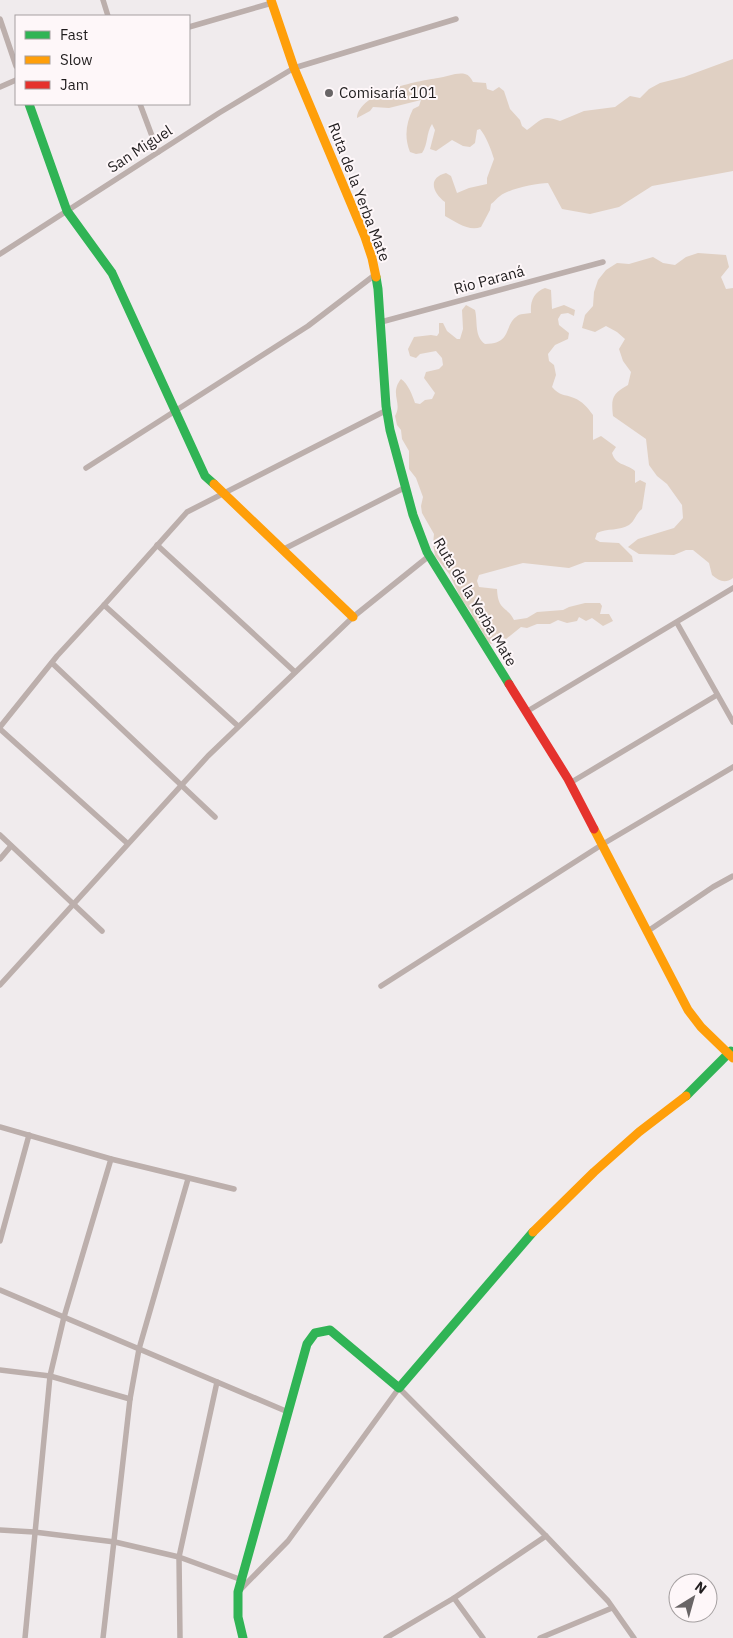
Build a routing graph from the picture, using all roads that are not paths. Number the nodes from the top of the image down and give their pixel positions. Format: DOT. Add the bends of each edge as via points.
graph roads {
  1 [pos="103,0"];
  2 [pos="272,1"];
  3 [pos="108,15"];
  4 [pos="0,19"];
  5 [pos="456,19"];
  6 [pos="190,27"];
  7 [pos="15,63"];
  8 [pos="294,68"];
  9 [pos="15,80"];
  10 [pos="0,87"];
  11 [pos="29,105"];
  12 [pos="140,105"];
  13 [pos="158,152"];
  14 [pos="67,211"];
  15 [pos="0,254"];
  16 [pos="603,262"];
  17 [pos="376,274"];
  18 [pos="381,322"];
  19 [pos="387,410"];
  20 [pos="176,411"];
  21 [pos="86,468"];
  22 [pos="406,487"];
  23 [pos="222,492"];
  24 [pos="157,545"];
  25 [pos="282,550"];
  26 [pos="429,556"];
  27 [pos="733,588"];
  28 [pos="104,604"];
  29 [pos="353,617"];
  30 [pos="677,622"];
  31 [pos="52,663"];
  32 [pos="295,672"];
  33 [pos="717,695"];
  34 [pos="526,712"];
  35 [pos="733,722"];
  36 [pos="238,726"];
  37 [pos="0,728"];
  38 [pos="733,767"];
  39 [pos="570,783"];
  40 [pos="180,785"];
  41 [pos="215,817"];
  42 [pos="0,835"];
  43 [pos="127,843"];
  44 [pos="603,844"];
  45 [pos="11,846"];
  46 [pos="0,859"];
  47 [pos="733,876"];
  48 [pos="73,903"];
  49 [pos="102,931"];
  50 [pos="648,931"];
  51 [pos="0,984"];
  52 [pos="381,986"];
  53 [pos="731,1054"];
  54 [pos="0,1127"];
  55 [pos="29,1135"];
  56 [pos="111,1159"];
  57 [pos="188,1179"];
  58 [pos="234,1190"];
  59 [pos="0,1241"];
  60 [pos="0,1290"];
  61 [pos="64,1317"];
  62 [pos="139,1349"];
  63 [pos="0,1370"];
  64 [pos="50,1376"];
  65 [pos="217,1382"];
  66 [pos="399,1388"];
  67 [pos="130,1399"];
  68 [pos="288,1412"];
  69 [pos="0,1530"];
  70 [pos="34,1532"];
  71 [pos="546,1536"];
  72 [pos="115,1542"];
  73 [pos="179,1557"];
  74 [pos="242,1580"];
  75 [pos="238,1592"];
  76 [pos="454,1598"];
  77 [pos="612,1608"];
  78 [pos="25,1638"];
  79 [pos="103,1638"];
  80 [pos="180,1638"];
  81 [pos="242,1638"];
  82 [pos="386,1638"];
  83 [pos="483,1638"];
  84 [pos="540,1638"];
  85 [pos="634,1638"];
  1 -- 3 [label="street"];
  2 -- 6 [label="street"];
  2 -- 8 [label="street, Ruta de la Yerba Mate"];
  4 -- 7 [label="street"];
  5 -- 8 [label="street, San Miguel"];
  8 -- 13 [label="street, San Miguel"];
  8 -- 17 [label="street, Ruta de la Yerba Mate" via="365,238"];
  9 -- 10 [label="street"];
  11 -- 14 [label="street"];
  12 -- 13 [label="street"];
  13 -- 14 [label="street, San Miguel"];
  14 -- 15 [label="street, San Miguel"];
  14 -- 20 [label="street" via="112,273"];
  16 -- 18 [label="street, Rio Paraná"];
  17 -- 18 [label="street, Ruta de la Yerba Mate"];
  17 -- 20 [label="street" via="308,326"];
  18 -- 19 [label="street, Ruta de la Yerba Mate"];
  19 -- 22 [label="street, Ruta de la Yerba Mate"];
  19 -- 23 [label="street"];
  20 -- 21 [label="street"];
  20 -- 23 [label="street" via="205,476"];
  22 -- 25 [label="street"];
  22 -- 26 [label="street, Ruta de la Yerba Mate"];
  23 -- 24 [label="street" via="187,512"];
  23 -- 25 [label="street"];
  24 -- 28 [label="street"];
  24 -- 32 [label="street"];
  25 -- 29 [label="street"];
  26 -- 29 [label="street"];
  26 -- 34 [label="street, Ruta de la Yerba Mate"];
  27 -- 30 [label="street"];
  28 -- 31 [label="street"];
  28 -- 36 [label="street"];
  29 -- 32 [label="street"];
  30 -- 33 [label="street"];
  30 -- 34 [label="street"];
  31 -- 37 [label="street"];
  31 -- 40 [label="street"];
  32 -- 36 [label="street"];
  33 -- 35 [label="street"];
  33 -- 39 [label="street"];
  34 -- 39 [label="street, Ruta de la Yerba Mate"];
  36 -- 40 [label="street"];
  37 -- 43 [label="street"];
  38 -- 44 [label="street"];
  39 -- 44 [label="street, Ruta de la Yerba Mate"];
  40 -- 41 [label="street"];
  40 -- 43 [label="street"];
  42 -- 45 [label="street"];
  43 -- 48 [label="street"];
  44 -- 50 [label="street, Ruta de la Yerba Mate"];
  44 -- 52 [label="street"];
  45 -- 46 [label="street"];
  45 -- 48 [label="street"];
  47 -- 50 [label="street"];
  48 -- 49 [label="street"];
  48 -- 51 [label="street"];
  50 -- 53 [label="street, Ruta de la Yerba Mate" via="694,1020"];
  53 -- 66 [label="street" via="680,1102 639,1132 594,1172 534,1231"];
  54 -- 55 [label="street"];
  55 -- 56 [label="street"];
  55 -- 59 [label="street"];
  56 -- 57 [label="street"];
  56 -- 61 [label="street"];
  57 -- 58 [label="street"];
  57 -- 62 [label="street"];
  60 -- 61 [label="street"];
  61 -- 62 [label="street"];
  61 -- 64 [label="street"];
  62 -- 65 [label="street"];
  62 -- 67 [label="street"];
  63 -- 64 [label="street"];
  64 -- 67 [label="street"];
  64 -- 70 [label="street"];
  65 -- 68 [label="street"];
  65 -- 73 [label="street"];
  66 -- 68 [label="street" via="330,1330 315,1333 307,1344"];
  66 -- 71 [label="street"];
  66 -- 75 [label="street" via="288,1541"];
  67 -- 72 [label="street"];
  68 -- 74 [label="street"];
  69 -- 70 [label="street"];
  70 -- 72 [label="street"];
  70 -- 78 [label="street"];
  71 -- 76 [label="street"];
  71 -- 77 [label="street"];
  72 -- 73 [label="street"];
  72 -- 79 [label="street"];
  73 -- 74 [label="street"];
  73 -- 80 [label="street"];
  74 -- 75 [label="street"];
  75 -- 81 [label="street"];
  76 -- 82 [label="street"];
  76 -- 83 [label="street"];
  77 -- 84 [label="street"];
  77 -- 85 [label="street"];
}
